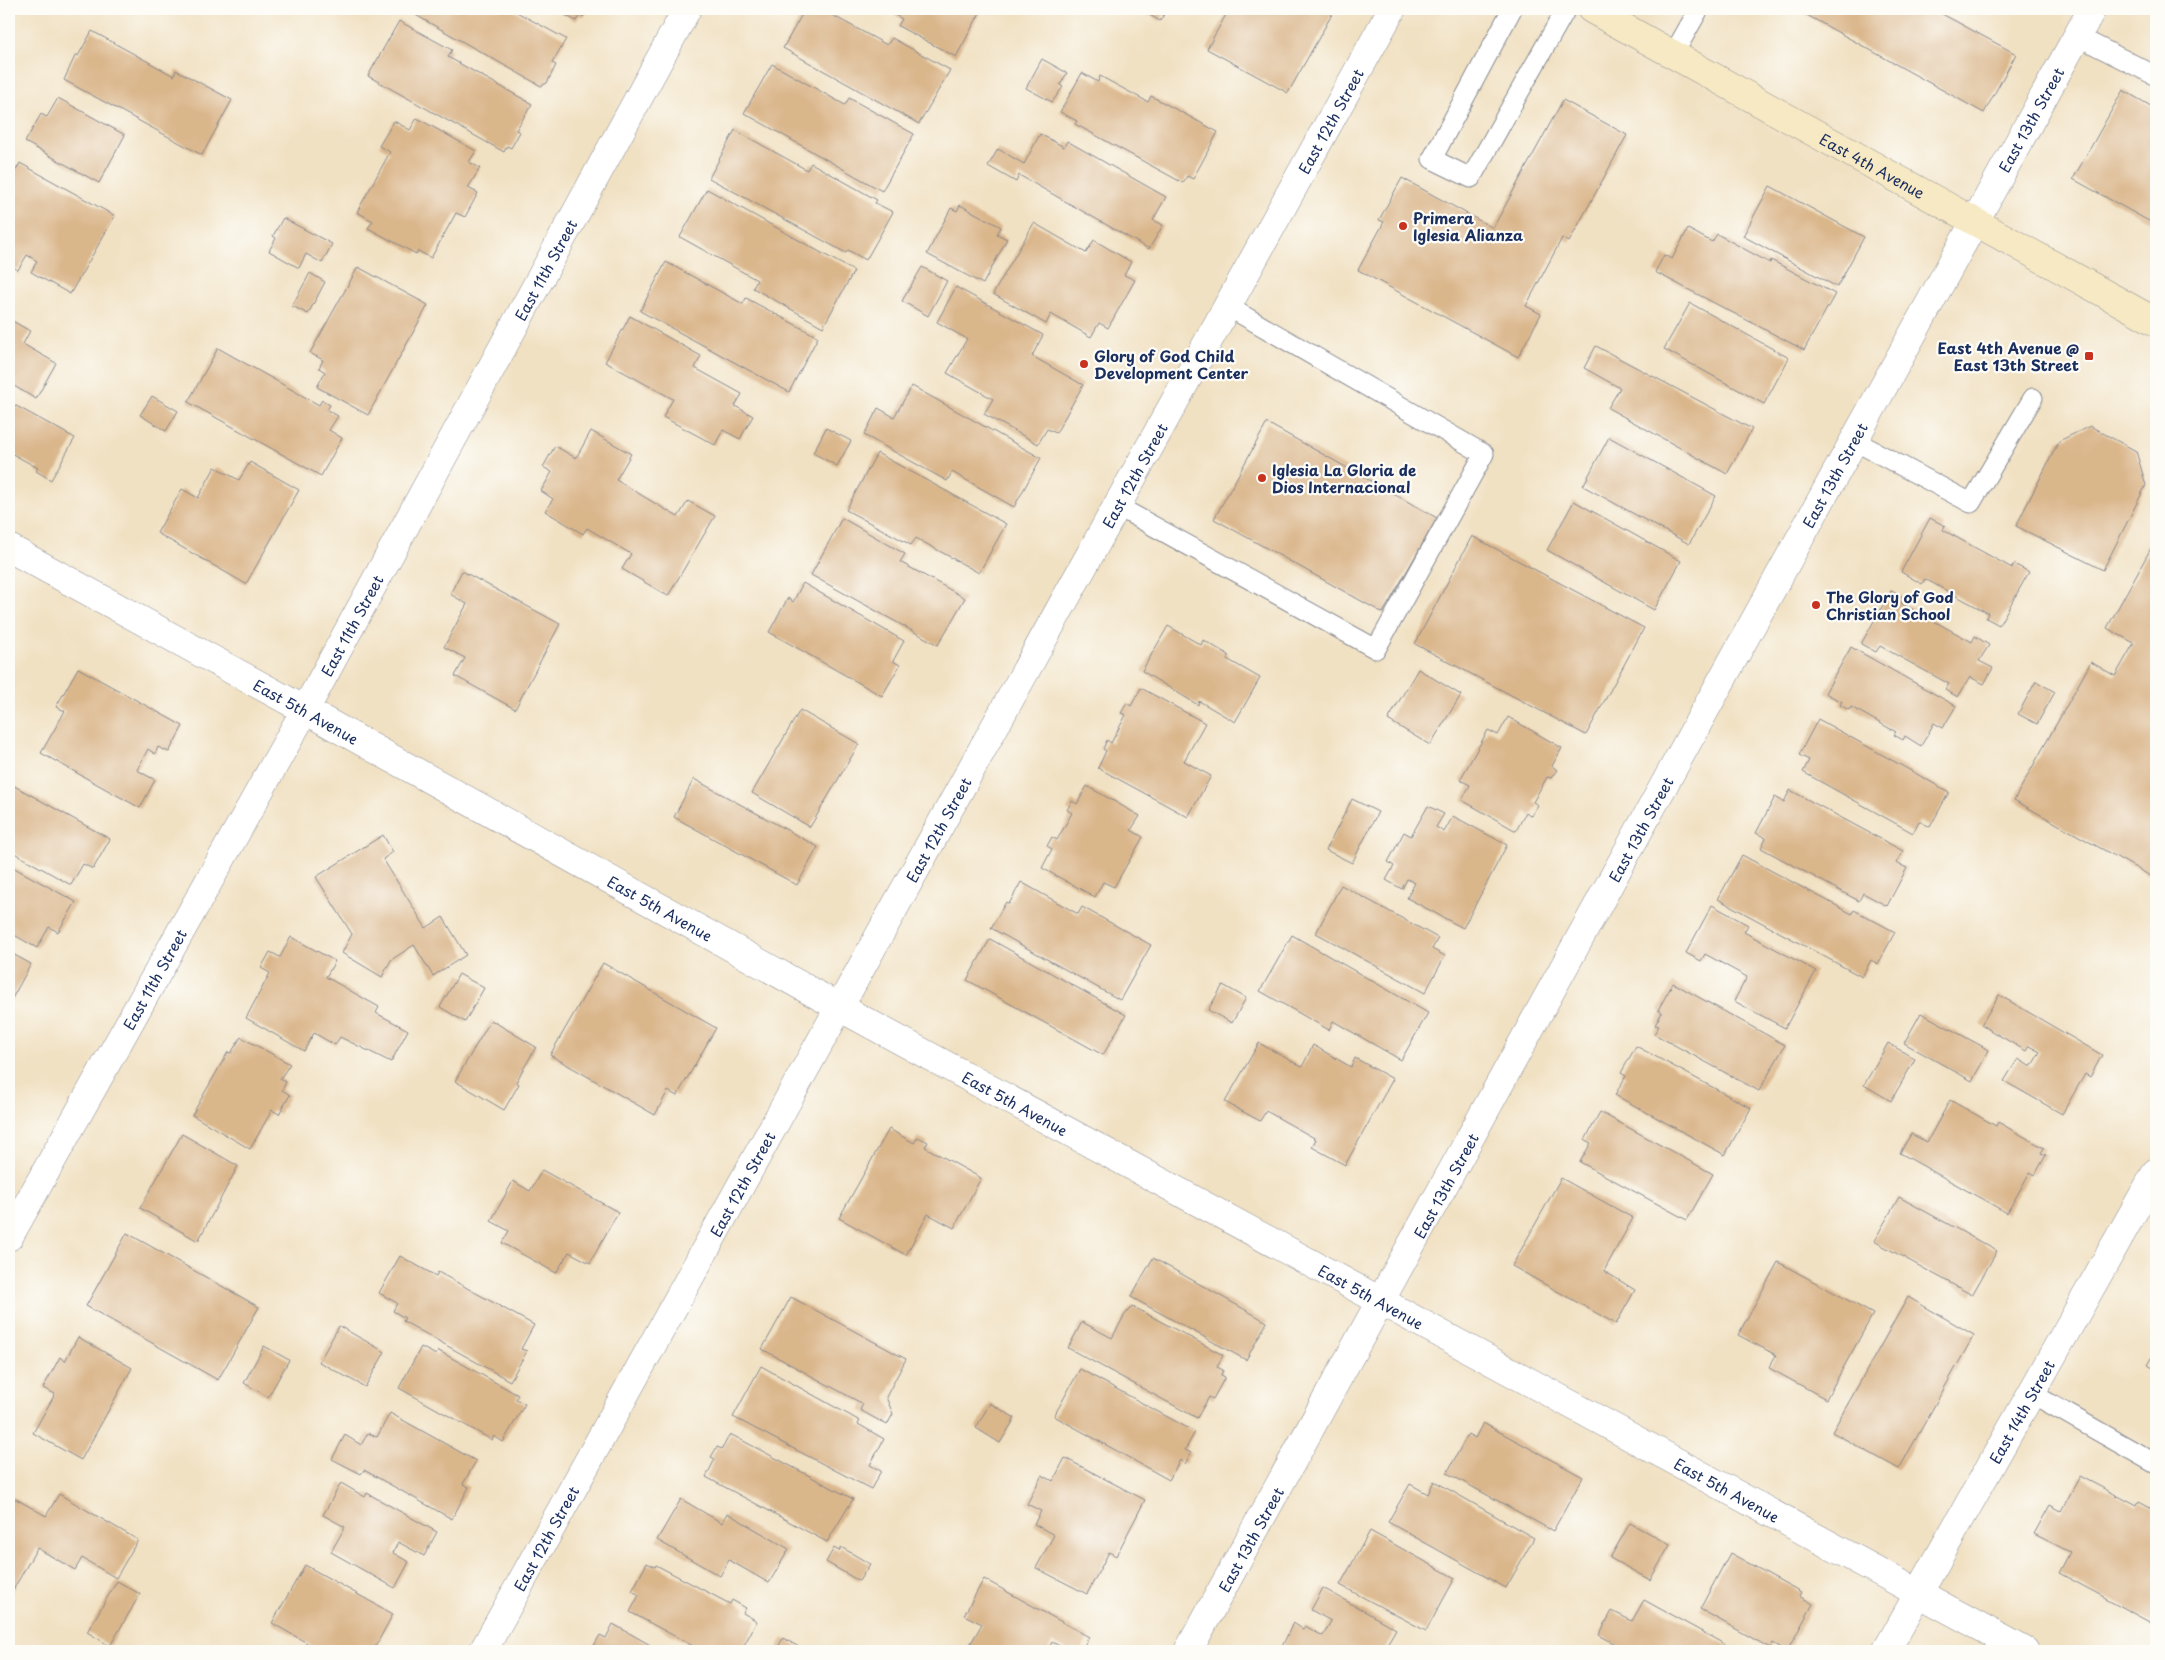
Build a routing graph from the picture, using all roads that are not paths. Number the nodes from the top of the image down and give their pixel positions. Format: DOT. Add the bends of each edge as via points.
graph roads {
  1 [pos="687,9"];
  2 [pos="1392,9"];
  3 [pos="1512,9"];
  4 [pos="1566,9"];
  5 [pos="1591,9"];
  6 [pos="1699,9"];
  7 [pos="2092,9"];
  8 [pos="2076,36"];
  9 [pos="1673,55"];
  10 [pos="2156,76"];
  11 [pos="1973,221"];
  12 [pos="1227,306"];
  13 [pos="2156,322"];
  14 [pos="2033,398"];
  15 [pos="1853,440"];
  16 [pos="1116,506"];
  17 [pos="9,548"];
  18 [pos="305,710"];
  19 [pos="839,1007"];
  20 [pos="2156,1172"];
  21 [pos="9,1237"];
  22 [pos="1383,1302"];
  23 [pos="2031,1393"];
  24 [pos="2156,1464"];
  25 [pos="1919,1592"];
  26 [pos="483,1651"];
  27 [pos="1188,1651"];
  28 [pos="1886,1651"];
  29 [pos="2025,1651"];
  1 -- 18 [label="street, East 11th Street"];
  2 -- 12 [label="street, East 12th Street"];
  3 -- 4 [label="lane" via="1432,159 1472,178"];
  5 -- 9 [label="main road, East 4th Avenue"];
  6 -- 9 [label="lane"];
  7 -- 8 [label="street, East 13th Street"];
  8 -- 10 [label="lane"];
  8 -- 11 [label="street, East 13th Street"];
  9 -- 11 [label="main road, East 4th Avenue"];
  11 -- 13 [label="main road, East 4th Avenue"];
  11 -- 15 [label="street, East 13th Street"];
  12 -- 16 [label="street, East 12th Street"];
  12 -- 16 [label="lane" via="1484,454 1376,649"];
  14 -- 15 [label="lane" via="1971,502"];
  15 -- 22 [label="street, East 13th Street"];
  16 -- 19 [label="street, East 12th Street"];
  17 -- 18 [label="street, East 5th Avenue"];
  18 -- 19 [label="street, East 5th Avenue"];
  18 -- 21 [label="street, East 11th Street"];
  19 -- 22 [label="street, East 5th Avenue"];
  19 -- 26 [label="street, East 12th Street"];
  20 -- 23 [label="street, East 14th Street"];
  22 -- 25 [label="street, East 5th Avenue"];
  22 -- 27 [label="street, East 13th Street"];
  23 -- 24 [label="lane"];
  23 -- 25 [label="street, East 14th Street"];
  25 -- 28 [label="street, East 14th Street"];
  25 -- 29 [label="street, East 5th Avenue"];
}
